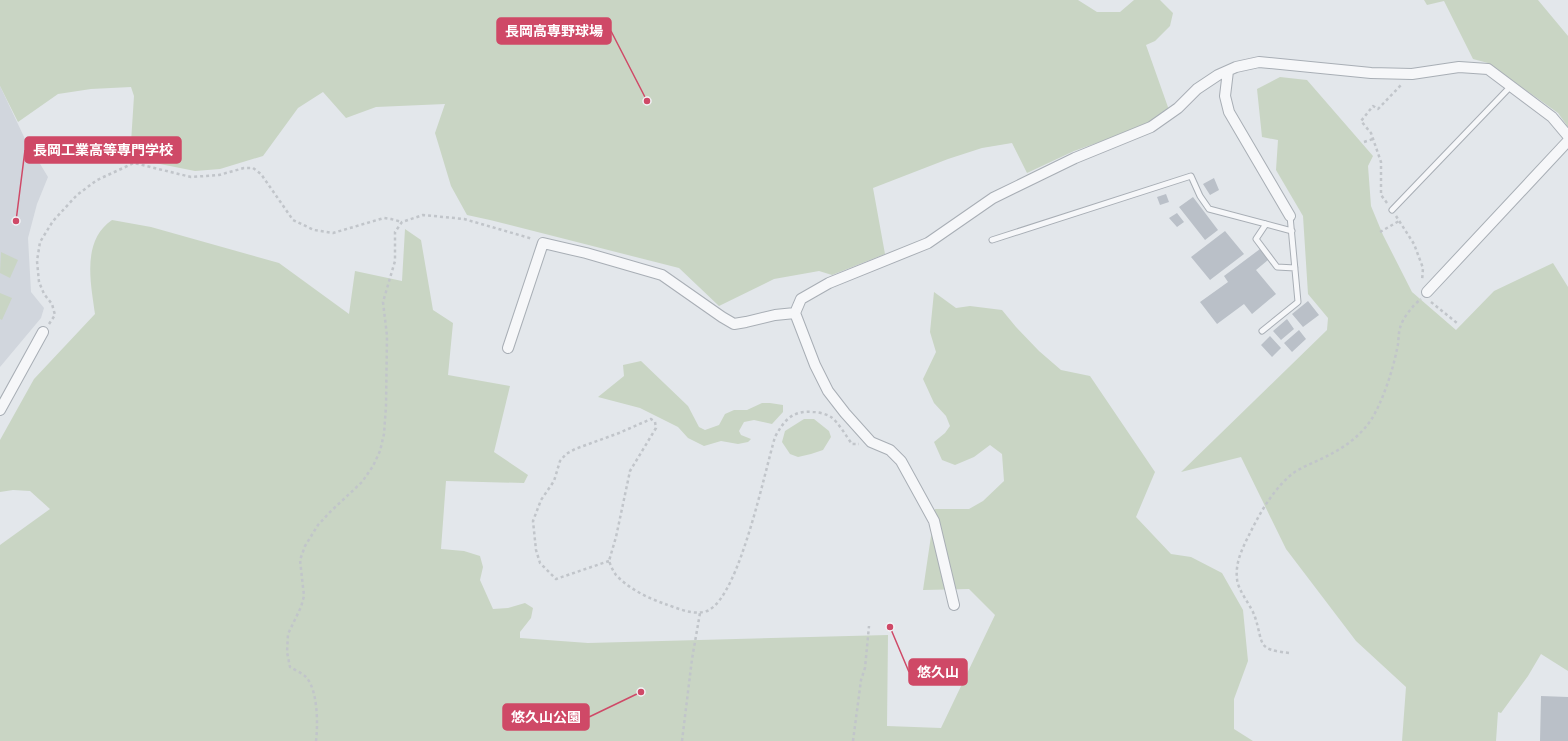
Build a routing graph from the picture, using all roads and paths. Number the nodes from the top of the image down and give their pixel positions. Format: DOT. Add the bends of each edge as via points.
graph roads {
  1 [pos="1228,71"];
  2 [pos="1511,86"];
  3 [pos="1568,136"];
  4 [pos="1373,139"];
  5 [pos="1568,141"];
  6 [pos="1364,142"];
  7 [pos="1392,210"];
  8 [pos="1290,216"];
  9 [pos="1399,221"];
  10 [pos="402,222"];
  11 [pos="1266,224"];
  12 [pos="1292,231"];
  13 [pos="1380,232"];
  14 [pos="992,240"];
  15 [pos="543,242"];
  16 [pos="1295,268"];
  17 [pos="1427,292"];
  18 [pos="795,312"];
  19 [pos="1262,331"];
  20 [pos="43,332"];
  21 [pos="508,348"];
  22 [pos="0,410"];
  23 [pos="871,442"];
  24 [pos="609,561"];
  25 [pos="954,605"];
  26 [pos="700,613"];
  27 [pos="869,626"];
  28 [pos="1289,653"];
  29 [pos="316,741"];
  30 [pos="682,741"];
  31 [pos="853,741"];
  1 -- 2 [label="street" via="1259,62 1385,74 1412,74 1473,67 1488,69"];
  1 -- 8 [label="street" via="1225,96 1228,112"];
  1 -- 18 [label="street" via="1197,89 1178,108 1151,127 1074,158 993,198 928,243 829,283 801,299"];
  2 -- 3 [label="street" via="1552,117"];
  2 -- 7 [label="lane"];
  4 -- 6 [label="path"];
  5 -- 17 [label="street"];
  8 -- 12 [label="lane"];
  9 -- 13 [label="path"];
  10 -- 15 [label="path" via="423,215 464,219"];
  10 -- 20 [label="path" via="384,218 333,233 314,230 293,220 261,174 253,168 219,175 191,176 134,164 98,180 77,195 53,221 40,242 37,261 39,282 52,304 55,315"];
  10 -- 29 [label="path" via="395,232 395,261 383,302 387,336 384,434 380,451 362,482 318,525 300,560 304,596 288,634 286,652 290,667 306,677 313,691 318,724"];
  11 -- 12 [label="lane"];
  11 -- 14 [label="lane" via="1209,209 1191,176"];
  11 -- 16 [label="lane" via="1256,240 1277,267"];
  12 -- 16 [label="lane"];
  15 -- 18 [label="street" via="662,275 734,324"];
  15 -- 21 [label="street"];
  16 -- 19 [label="lane" via="1298,302"];
  17 -- 28 [label="path" via="1414,304 1400,327 1395,356 1382,398 1371,420 1356,438 1292,474 1273,494 1258,516 1242,549 1237,566 1237,580 1253,612 1259,637 1265,647 1272,651"];
  18 -- 23 [label="street" via="828,391"];
  20 -- 22 [label="street"];
  23 -- 25 [label="street" via="890,450 901,461 934,521"];
  23 -- 26 [label="path" via="852,444 831,418 818,412 804,411 790,416 781,425 773,443 742,555 730,583 717,604"];
  24 -- 24 [label="path" via="556,579 540,563 533,521 540,500 554,481 560,461 566,454 575,448 651,420 655,422 656,428 630,471"];
  24 -- 26 [label="path" via="615,574 649,598"];
  26 -- 30 [label="path"];
  27 -- 31 [label="path"];
}
